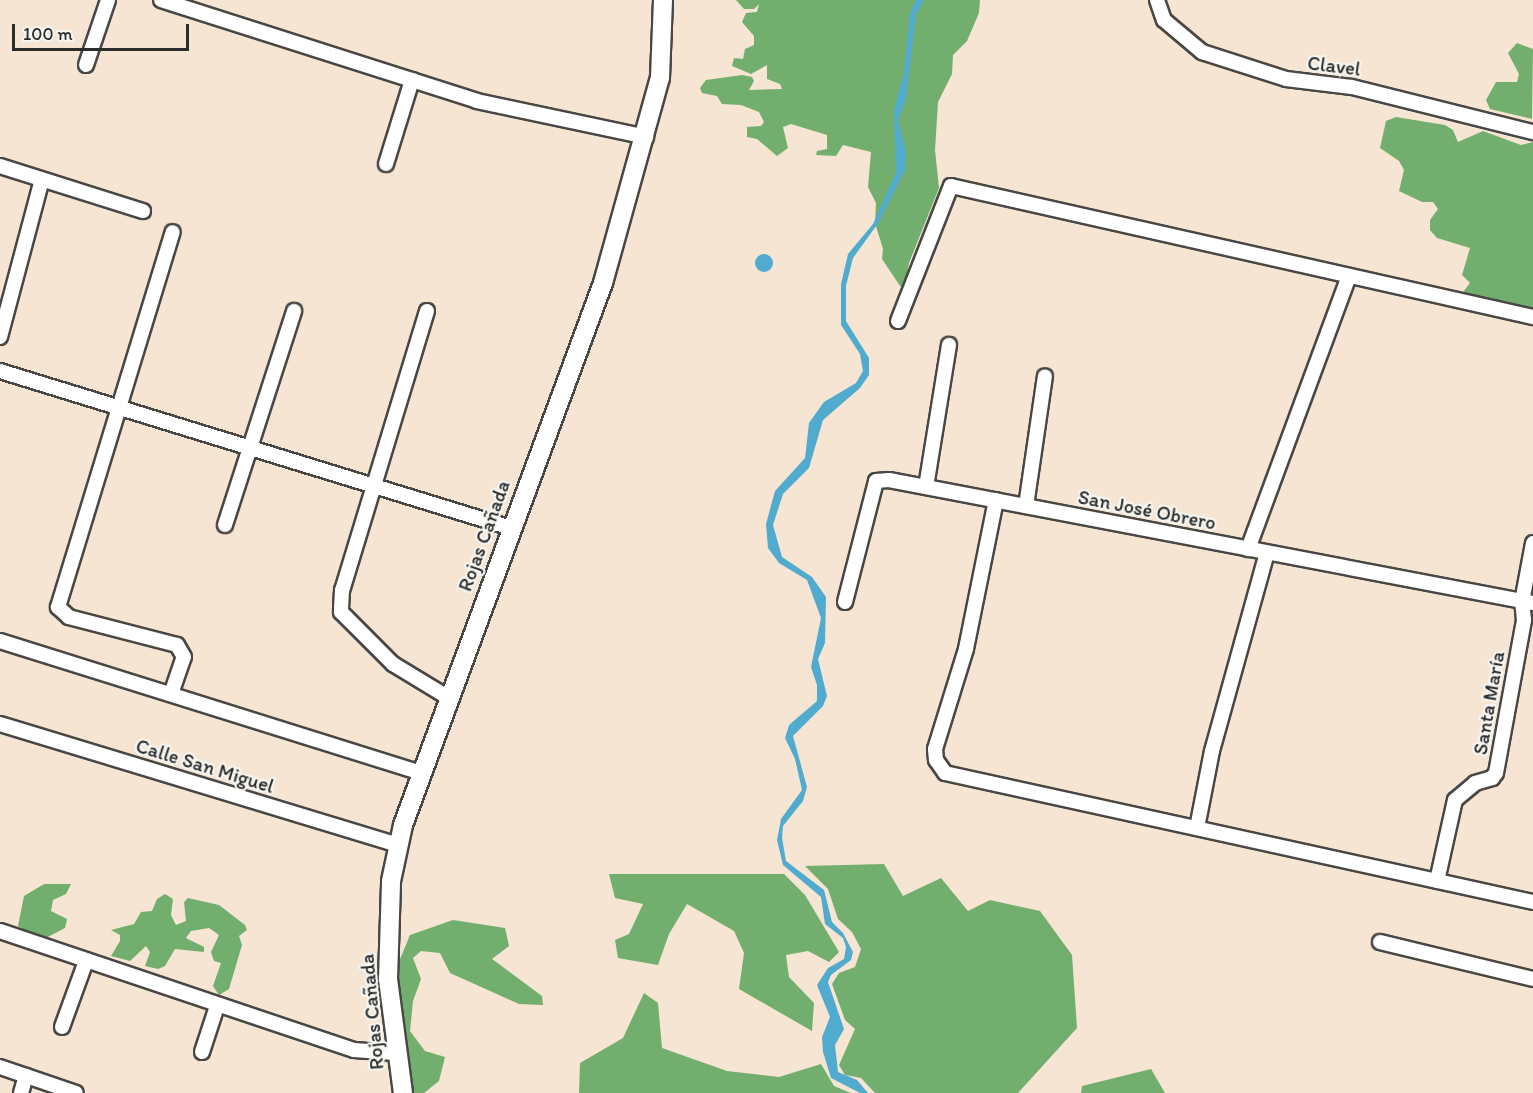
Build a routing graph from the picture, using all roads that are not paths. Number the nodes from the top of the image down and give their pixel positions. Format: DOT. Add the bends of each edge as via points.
graph roads {
  1 [pos="108,0"];
  2 [pos="161,0"];
  3 [pos="663,0"];
  4 [pos="1157,0"];
  5 [pos="86,65"];
  6 [pos="412,80"];
  7 [pos="1533,132"];
  8 [pos="646,137"];
  9 [pos="386,164"];
  10 [pos="0,166"];
  11 [pos="42,179"];
  12 [pos="143,211"];
  13 [pos="173,232"];
  14 [pos="1349,276"];
  15 [pos="294,310"];
  16 [pos="427,311"];
  17 [pos="1533,317"];
  18 [pos="898,321"];
  19 [pos="0,337"];
  20 [pos="949,345"];
  21 [pos="0,371"];
  22 [pos="1045,376"];
  23 [pos="118,407"];
  24 [pos="252,448"];
  25 [pos="374,486"];
  26 [pos="926,487"];
  27 [pos="996,500"];
  28 [pos="1026,506"];
  29 [pos="225,525"];
  30 [pos="511,528"];
  31 [pos="1533,543"];
  32 [pos="1248,549"];
  33 [pos="1267,553"];
  34 [pos="845,602"];
  35 [pos="1528,602"];
  36 [pos="0,640"];
  37 [pos="171,694"];
  38 [pos="449,698"];
  39 [pos="0,724"];
  40 [pos="422,773"];
  41 [pos="1197,828"];
  42 [pos="399,845"];
  43 [pos="1437,881"];
  44 [pos="1533,902"];
  45 [pos="0,931"];
  46 [pos="1380,942"];
  47 [pos="87,961"];
  48 [pos="1533,979"];
  49 [pos="217,1006"];
  50 [pos="62,1027"];
  51 [pos="202,1052"];
  52 [pos="395,1053"];
  53 [pos="0,1067"];
  54 [pos="26,1076"];
  55 [pos="21,1093"];
  56 [pos="76,1093"];
  57 [pos="403,1093"];
  1 -- 5 [label="street"];
  2 -- 6 [label="street"];
  3 -- 8 [label="main road, Rojas Cañada" via="660,78"];
  4 -- 7 [label="street, Clavel" via="1164,20 1202,52 1286,79 1352,87"];
  6 -- 8 [label="street" via="477,101"];
  6 -- 9 [label="street"];
  8 -- 30 [label="main road, Rojas Cañada" via="603,283"];
  10 -- 11 [label="street"];
  11 -- 12 [label="street"];
  11 -- 19 [label="street"];
  13 -- 23 [label="street"];
  14 -- 17 [label="street"];
  14 -- 18 [label="street" via="951,186"];
  14 -- 32 [label="street"];
  15 -- 24 [label="street"];
  16 -- 25 [label="street"];
  20 -- 26 [label="street"];
  21 -- 23 [label="street"];
  22 -- 28 [label="street"];
  23 -- 24 [label="street"];
  23 -- 37 [label="street" via="58,607 69,617 177,645 184,657"];
  24 -- 25 [label="street"];
  24 -- 29 [label="street"];
  25 -- 30 [label="street"];
  25 -- 38 [label="street" via="342,590 341,612 393,664"];
  26 -- 27 [label="street, San José Obrero"];
  26 -- 34 [label="street, San José Obrero" via="876,481"];
  27 -- 28 [label="street, San José Obrero"];
  27 -- 41 [label="street" via="966,649 935,749 936,760 945,773"];
  28 -- 32 [label="street, San José Obrero"];
  30 -- 38 [label="main road, Rojas Cañada"];
  31 -- 35 [label="street, Santa María"];
  32 -- 33 [label="street, San José Obrero"];
  33 -- 35 [label="street, San José Obrero"];
  33 -- 41 [label="street" via="1212,751"];
  35 -- 43 [label="street, Santa María" via="1496,772 1455,800"];
  36 -- 37 [label="street"];
  37 -- 40 [label="street"];
  38 -- 40 [label="main road, Rojas Cañada"];
  39 -- 42 [label="street, Calle San Miguel"];
  40 -- 42 [label="main road, Rojas Cañada"];
  41 -- 43 [label="street"];
  42 -- 52 [label="main road, Rojas Cañada" via="391,881 388,933"];
  43 -- 44 [label="street"];
  45 -- 47 [label="street"];
  46 -- 48 [label="street"];
  47 -- 49 [label="street"];
  47 -- 50 [label="street"];
  49 -- 51 [label="street"];
  49 -- 52 [label="street" via="354,1050"];
  52 -- 57 [label="main road, Rojas Cañada"];
  53 -- 54 [label="street"];
  54 -- 55 [label="street"];
  54 -- 56 [label="street"];
}
